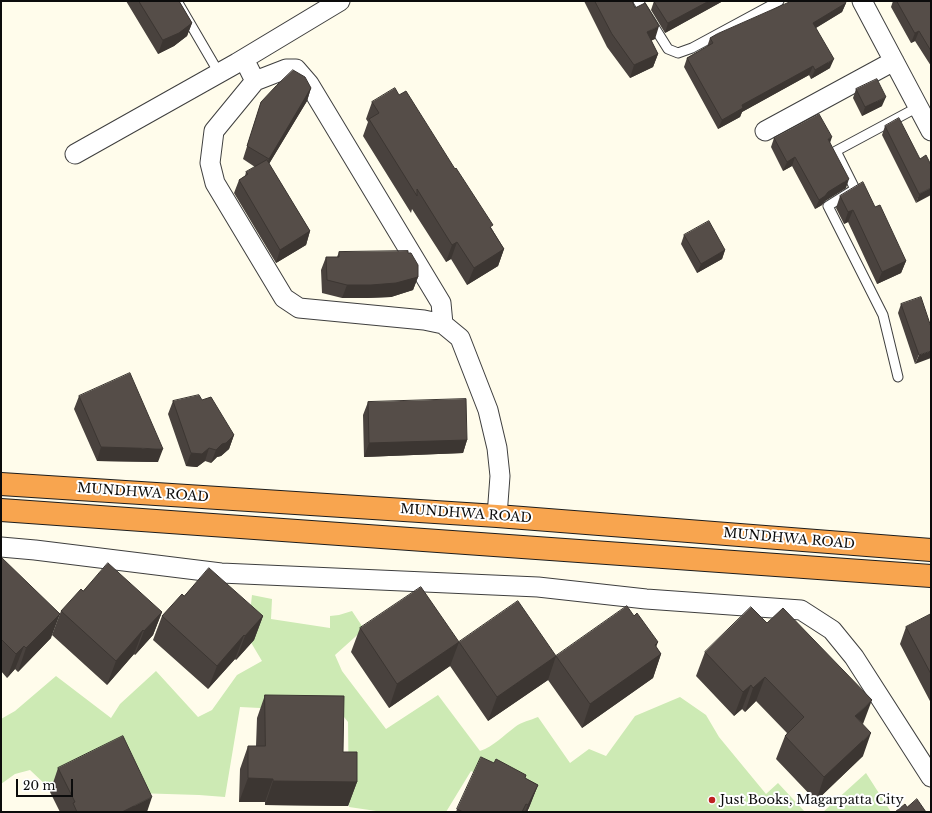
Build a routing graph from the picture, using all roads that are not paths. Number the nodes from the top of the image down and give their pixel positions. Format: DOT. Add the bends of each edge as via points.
graph roads {
  1 [pos="178,1"];
  2 [pos="340,1"];
  3 [pos="638,1"];
  4 [pos="779,1"];
  5 [pos="862,1"];
  6 [pos="244,60"];
  7 [pos="894,61"];
  8 [pos="219,73"];
  9 [pos="255,81"];
  10 [pos="918,107"];
  11 [pos="765,131"];
  12 [pos="931,131"];
  13 [pos="75,154"];
  14 [pos="443,324"];
  15 [pos="898,378"];
  16 [pos="1,484"];
  17 [pos="293,502"];
  18 [pos="1,510"];
  19 [pos="497,516"];
  20 [pos="291,530"];
  21 [pos="1,547"];
  22 [pos="931,550"];
  23 [pos="931,576"];
  24 [pos="931,777"];
  1 -- 8 [label="lane"];
  2 -- 6 [label="street"];
  3 -- 4 [label="lane" via="668,48 678,53"];
  5 -- 7 [label="street"];
  6 -- 8 [label="street"];
  6 -- 9 [label="street"];
  7 -- 10 [label="street"];
  7 -- 11 [label="street"];
  8 -- 13 [label="street"];
  9 -- 14 [label="street" via="286,69 296,69 309,84 441,303"];
  9 -- 14 [label="street" via="214,131 210,163 215,183 284,298 299,308"];
  10 -- 12 [label="street"];
  10 -- 15 [label="lane" via="836,151 855,189 828,206 883,315"];
  14 -- 19 [label="street" via="460,338 488,410 497,448 500,476"];
  16 -- 17 [label="highway, MUNDHWA ROAD"];
  17 -- 19 [label="highway, MUNDHWA ROAD"];
  17 -- 20 [label="highway"];
  18 -- 20 [label="highway, MUNDHWA ROAD"];
  19 -- 22 [label="highway, MUNDHWA ROAD"];
  20 -- 23 [label="highway, MUNDHWA ROAD"];
  21 -- 24 [label="street" via="221,573 538,587 646,599 801,610 832,630 854,657"];
}
